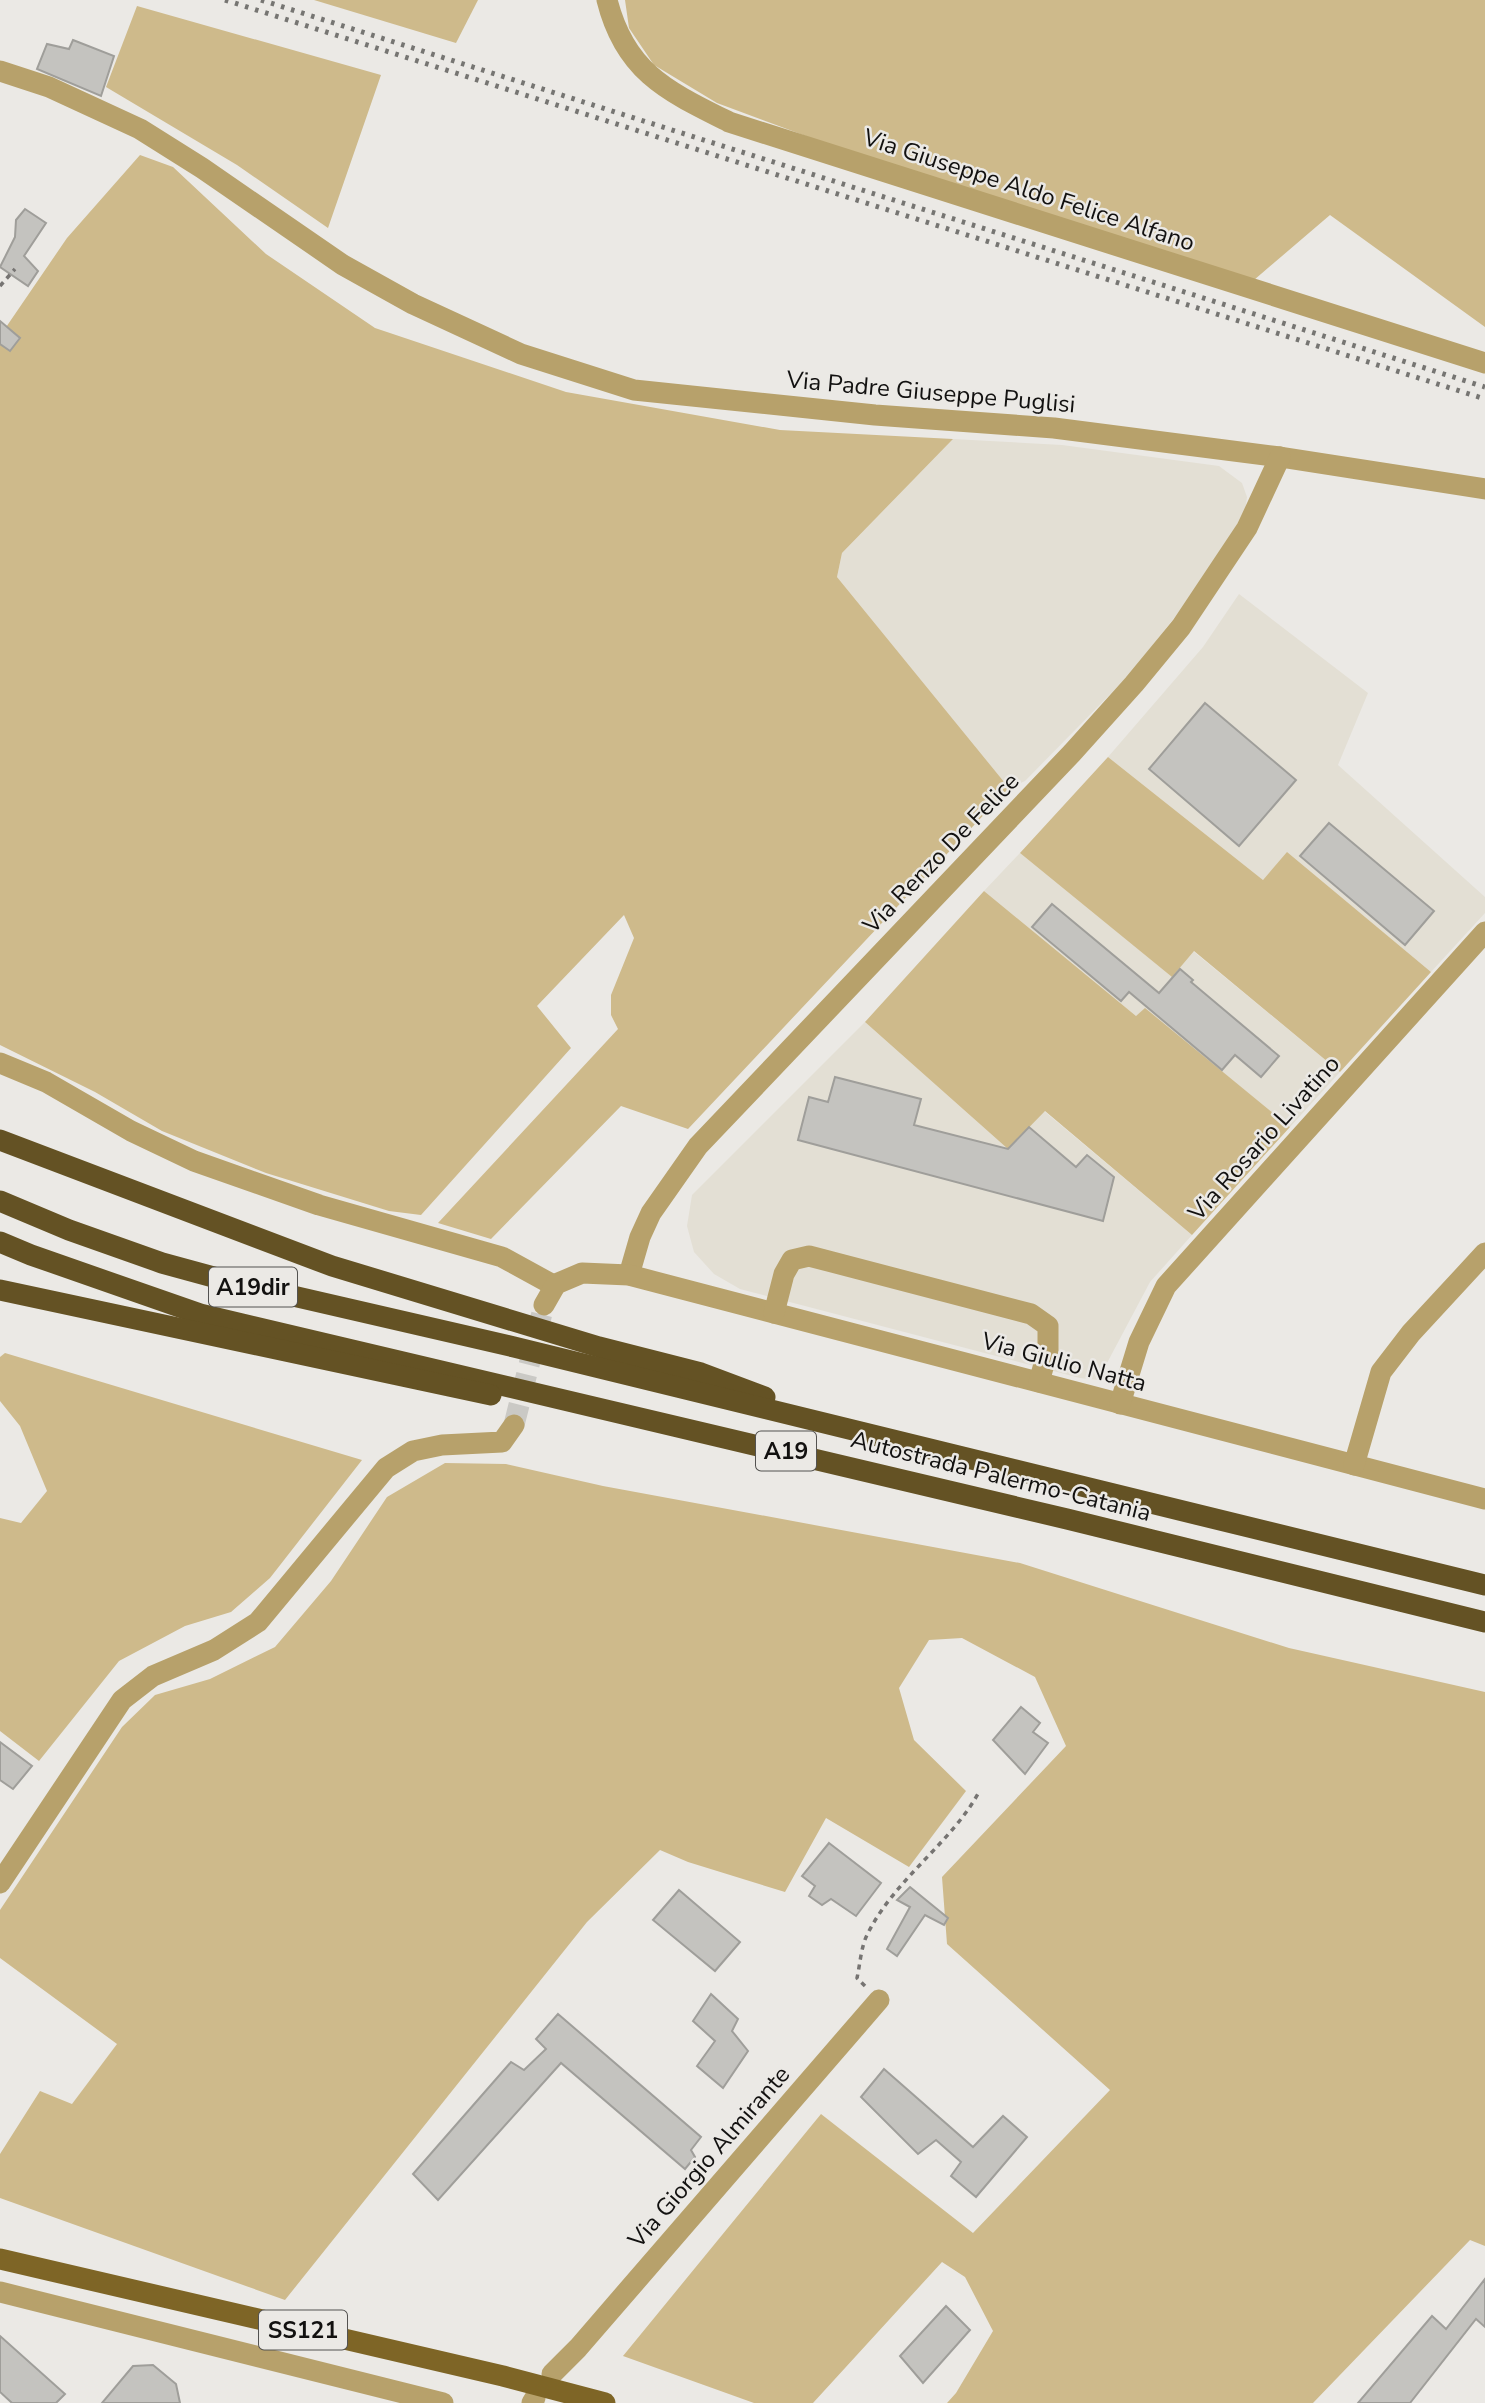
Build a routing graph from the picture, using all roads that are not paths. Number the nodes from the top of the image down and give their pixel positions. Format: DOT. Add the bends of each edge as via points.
graph roads {
  1 [pos="607,0"];
  2 [pos="0,71"];
  3 [pos="1485,363"];
  4 [pos="1280,457"];
  5 [pos="1485,489"];
  6 [pos="1485,932"];
  7 [pos="0,1063"];
  8 [pos="0,1140"];
  9 [pos="0,1201"];
  10 [pos="0,1242"];
  11 [pos="1485,1253"];
  12 [pos="629,1275"];
  13 [pos="555,1286"];
  14 [pos="4,1292"];
  15 [pos="544,1305"];
  16 [pos="774,1313"];
  17 [pos="514,1348"];
  18 [pos="1039,1382"];
  19 [pos="505,1384"];
  20 [pos="1120,1404"];
  21 [pos="514,1425"];
  22 [pos="855,1431"];
  23 [pos="1354,1465"];
  24 [pos="1485,1499"];
  25 [pos="1067,1519"];
  26 [pos="1485,1585"];
  27 [pos="1485,1622"];
  28 [pos="0,1884"];
  29 [pos="879,2000"];
  30 [pos="0,2259"];
  31 [pos="0,2292"];
  32 [pos="557,2376"];
  33 [pos="443,2403"];
  34 [pos="605,2403"];
  1 -- 3 [label="street, Via Giuseppe Aldo Felice Alfano" via="614,26 635,61 672,93 729,122"];
  2 -- 4 [label="street, Via Padre Giuseppe Puglisi" via="49,87 140,129 343,265 413,304 521,354 634,390 1054,428"];
  4 -- 5 [label="street, Via Padre Giuseppe Puglisi"];
  4 -- 12 [label="street, Via Renzo De Felice" via="1247,528 1181,627 1072,753 698,1146 651,1213"];
  6 -- 20 [label="street, Via Rosario Livatino" via="1166,1286 1139,1342"];
  7 -- 13 [label="street" via="46,1082 131,1132 194,1161 319,1205 502,1257"];
  8 -- 22 [label="highway" via="332,1266 701,1373"];
  9 -- 17 [label="highway, A19dir" via="69,1230 228,1282"];
  10 -- 19 [label="highway, A19dir" via="200,1314"];
  11 -- 23 [label="street" via="1381,1371"];
  12 -- 13 [label="street, Via Giulio Natta" via="582,1273"];
  12 -- 16 [label="street, Via Giulio Natta"];
  13 -- 15 [label="street"];
  14 -- 25 [label="highway"];
  16 -- 18 [label="street, Via Giulio Natta"];
  16 -- 18 [label="street" via="792,1260 808,1256 1031,1314 1048,1326 1048,1350"];
  17 -- 22 [label="highway, Autostrada Palermo-Catania / A19"];
  18 -- 20 [label="street, Via Giulio Natta"];
  19 -- 25 [label="highway, Autostrada Palermo-Catania / A19"];
  20 -- 23 [label="street, Via Giulio Natta"];
  21 -- 28 [label="street" via="502,1443 413,1451 386,1468 258,1622 214,1650 153,1676 122,1700"];
  22 -- 26 [label="highway, Autostrada Palermo-Catania / A19"];
  23 -- 24 [label="street, Via Giulio Natta"];
  25 -- 27 [label="highway, Autostrada Palermo-Catania / A19"];
  29 -- 32 [label="street, Via Giorgio Almirante"];
  30 -- 34 [label="main road, SS121"];
  31 -- 33 [label="street"];
}
